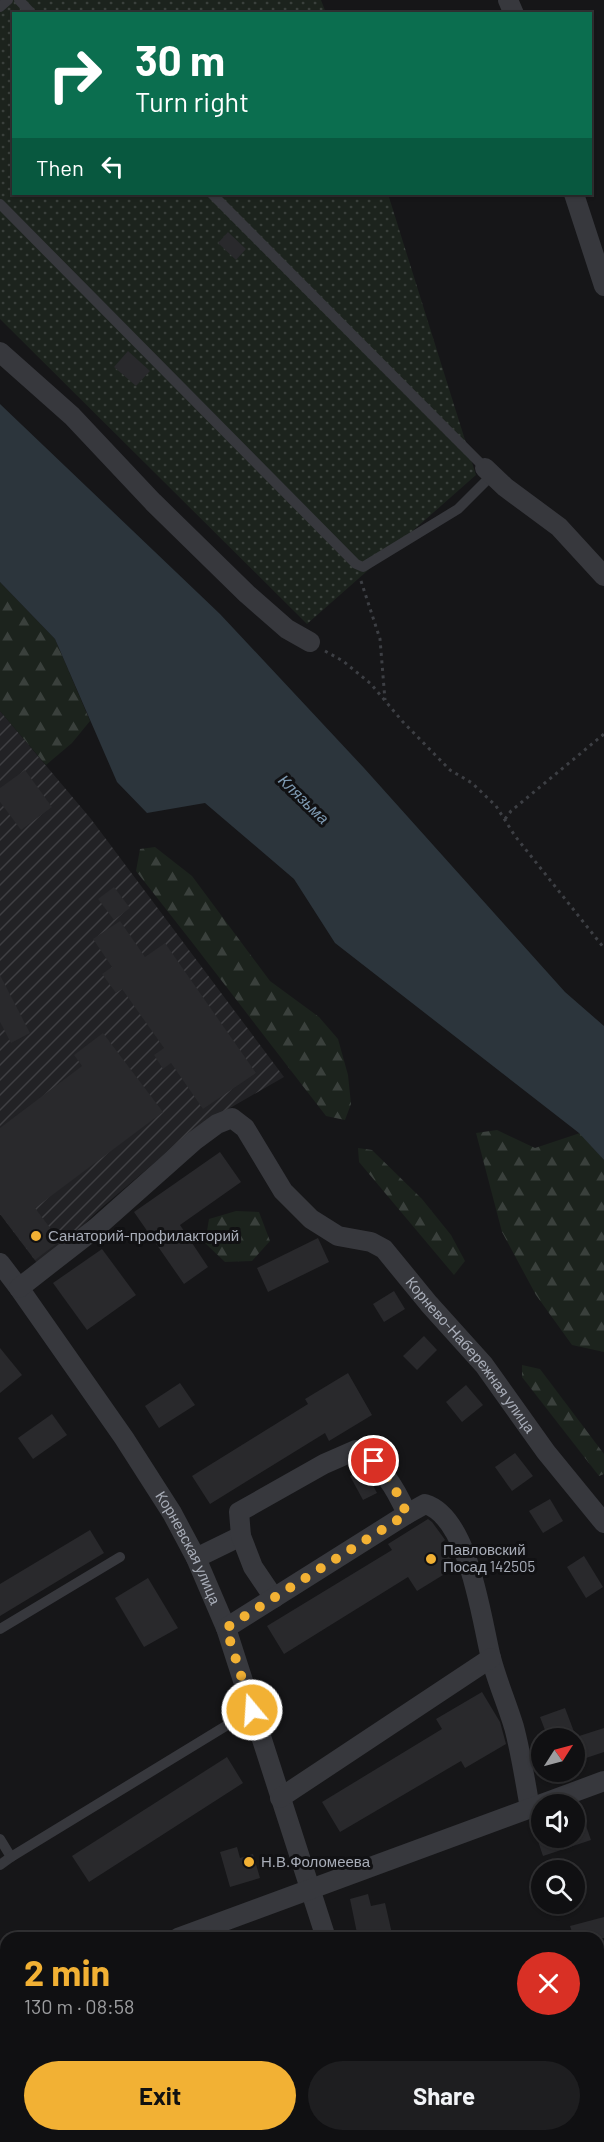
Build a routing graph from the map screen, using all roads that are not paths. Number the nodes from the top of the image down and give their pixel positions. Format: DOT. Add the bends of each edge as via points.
graph roads {
  1 [pos="8,0"];
  2 [pos="19,0"];
  3 [pos="0,7"];
  4 [pos="30,12"];
  5 [pos="213,195"];
  6 [pos="573,195"];
  7 [pos="0,204"];
  8 [pos="604,286"];
  9 [pos="0,352"];
  10 [pos="489,471"];
  11 [pos="604,576"];
  12 [pos="310,642"];
  13 [pos="0,1263"];
  14 [pos="19,1288"];
  15 [pos="407,1514"];
  16 [pos="604,1523"];
  17 [pos="241,1536"];
  18 [pos="120,1557"];
  19 [pos="196,1558"];
  20 [pos="274,1598"];
  21 [pos="226,1628"];
  22 [pos="0,1629"];
  23 [pos="491,1658"];
  24 [pos="252,1710"];
  25 [pos="602,1786"];
  26 [pos="280,1798"];
  27 [pos="530,1808"];
  28 [pos="0,1839"];
  29 [pos="11,1857"];
  30 [pos="0,1864"];
  31 [pos="312,1890"];
  32 [pos="195,1932"];
  33 [pos="324,1932"];
  1 -- 3 [label="lane"];
  2 -- 4 [label="lane"];
  5 -- 10 [label="lane"];
  6 -- 8 [label="street"];
  7 -- 10 [label="lane" via="356,564 363,567 459,509"];
  9 -- 12 [label="street" via="72,416 248,594 287,629"];
  10 -- 11 [label="street" via="559,527"];
  13 -- 14 [label="street, Корневская улица"];
  14 -- 16 [label="street, Корнево-Набережная улица" via="96,1228 194,1141 232,1118 244,1128 283,1191 311,1219 338,1236 371,1242 384,1249 484,1365 546,1452"];
  14 -- 19 [label="street, Корневская улица" via="130,1447"];
  15 -- 17 [label="street" via="393,1485 374,1461 356,1450 240,1512"];
  15 -- 20 [label="street"];
  15 -- 23 [label="street" via="425,1504 436,1507 454,1531 473,1575"];
  17 -- 19 [label="street"];
  17 -- 20 [label="street" via="253,1567"];
  18 -- 22 [label="lane"];
  19 -- 21 [label="street, Корневская улица"];
  20 -- 21 [label="street"];
  21 -- 24 [label="street, Корневская улица"];
  23 -- 26 [label="street"];
  23 -- 27 [label="street" via="514,1729"];
  24 -- 26 [label="street, Корневская улица"];
  24 -- 29 [label="lane"];
  25 -- 27 [label="street"];
  26 -- 31 [label="street, Корневская улица"];
  27 -- 31 [label="street"];
  28 -- 29 [label="lane"];
  29 -- 30 [label="lane"];
  31 -- 32 [label="street"];
  31 -- 33 [label="street, Корневская улица"];
}
